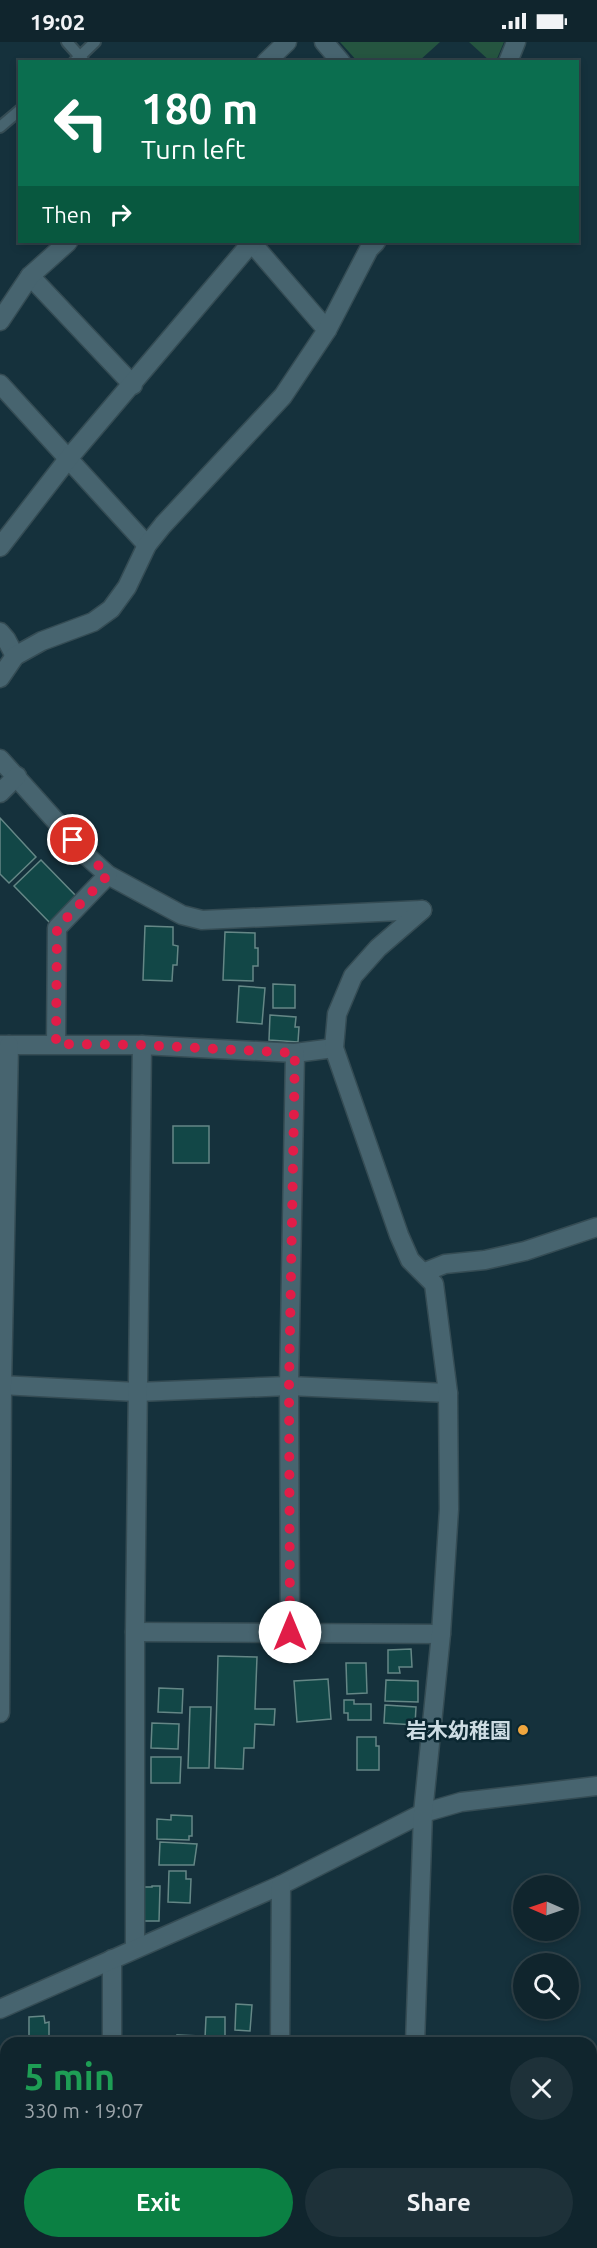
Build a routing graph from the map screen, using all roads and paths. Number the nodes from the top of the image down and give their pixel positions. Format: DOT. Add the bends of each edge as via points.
graph roads {
  1 [pos="67,42"];
  2 [pos="95,42"];
  3 [pos="287,42"];
  4 [pos="324,42"];
  5 [pos="516,42"];
  6 [pos="80,60"];
  7 [pos="268,60"];
  8 [pos="339,60"];
  9 [pos="509,60"];
  10 [pos="18,112"];
  11 [pos="0,128"];
  12 [pos="67,243"];
  13 [pos="251,243"];
  14 [pos="253,243"];
  15 [pos="375,243"];
  16 [pos="30,276"];
  17 [pos="0,321"];
  18 [pos="327,330"];
  19 [pos="0,384"];
  20 [pos="133,385"];
  21 [pos="68,459"];
  22 [pos="147,545"];
  23 [pos="0,547"];
  24 [pos="0,632"];
  25 [pos="15,656"];
  26 [pos="0,678"];
  27 [pos="0,759"];
  28 [pos="17,776"];
  29 [pos="0,793"];
  30 [pos="108,875"];
  31 [pos="56,1044"];
  32 [pos="4,1045"];
  33 [pos="142,1045"];
  34 [pos="334,1048"];
  35 [pos="295,1053"];
  36 [pos="597,1227"];
  37 [pos="424,1272"];
  38 [pos="1,1385"];
  39 [pos="289,1386"];
  40 [pos="137,1392"];
  41 [pos="448,1393"];
  42 [pos="135,1632"];
  43 [pos="290,1632"];
  44 [pos="441,1634"];
  45 [pos="0,1700"];
  46 [pos="0,1713"];
  47 [pos="597,1786"];
  48 [pos="423,1813"];
  49 [pos="281,1885"];
  50 [pos="135,1948"];
  51 [pos="112,1959"];
  52 [pos="0,2009"];
  53 [pos="112,2037"];
  54 [pos="280,2037"];
  55 [pos="415,2037"];
  1 -- 6 [label="lane"];
  2 -- 6 [label="lane"];
  3 -- 7 [label="street"];
  4 -- 8 [label="street"];
  5 -- 9 [label="street"];
  10 -- 11 [label="lane"];
  12 -- 16 [label="street"];
  13 -- 20 [label="street"];
  14 -- 18 [label="street"];
  15 -- 18 [label="street"];
  16 -- 17 [label="street"];
  16 -- 20 [label="street"];
  18 -- 22 [label="street" via="283,396"];
  19 -- 21 [label="street"];
  20 -- 21 [label="street"];
  21 -- 22 [label="street"];
  21 -- 23 [label="street"];
  22 -- 25 [label="street" via="127,587 111,609 93,622"];
  24 -- 25 [label="street"];
  25 -- 26 [label="street"];
  27 -- 28 [label="street"];
  28 -- 29 [label="street"];
  28 -- 30 [label="street"];
  30 -- 31 [label="street" via="57,928"];
  30 -- 34 [label="street" via="182,915 202,920 422,910 353,976 337,1014"];
  31 -- 32 [label="street"];
  31 -- 33 [label="street"];
  32 -- 38 [label="street"];
  33 -- 35 [label="street"];
  33 -- 40 [label="street"];
  34 -- 35 [label="street"];
  34 -- 37 [label="street" via="399,1235 410,1260"];
  35 -- 39 [label="street"];
  36 -- 37 [label="street" via="525,1251 445,1264"];
  37 -- 41 [label="street" via="434,1284"];
  38 -- 40 [label="street"];
  38 -- 45 [label="street"];
  39 -- 40 [label="street"];
  39 -- 41 [label="street"];
  39 -- 43 [label="street"];
  40 -- 42 [label="street"];
  41 -- 44 [label="street" via="449,1509"];
  42 -- 43 [label="street"];
  42 -- 50 [label="street"];
  43 -- 44 [label="street"];
  44 -- 48 [label="street"];
  45 -- 46 [label="street"];
  47 -- 48 [label="street" via="461,1802"];
  48 -- 49 [label="street"];
  48 -- 55 [label="street"];
  49 -- 50 [label="street"];
  49 -- 54 [label="street"];
  50 -- 51 [label="street"];
  51 -- 52 [label="street"];
  51 -- 53 [label="street"];
}
